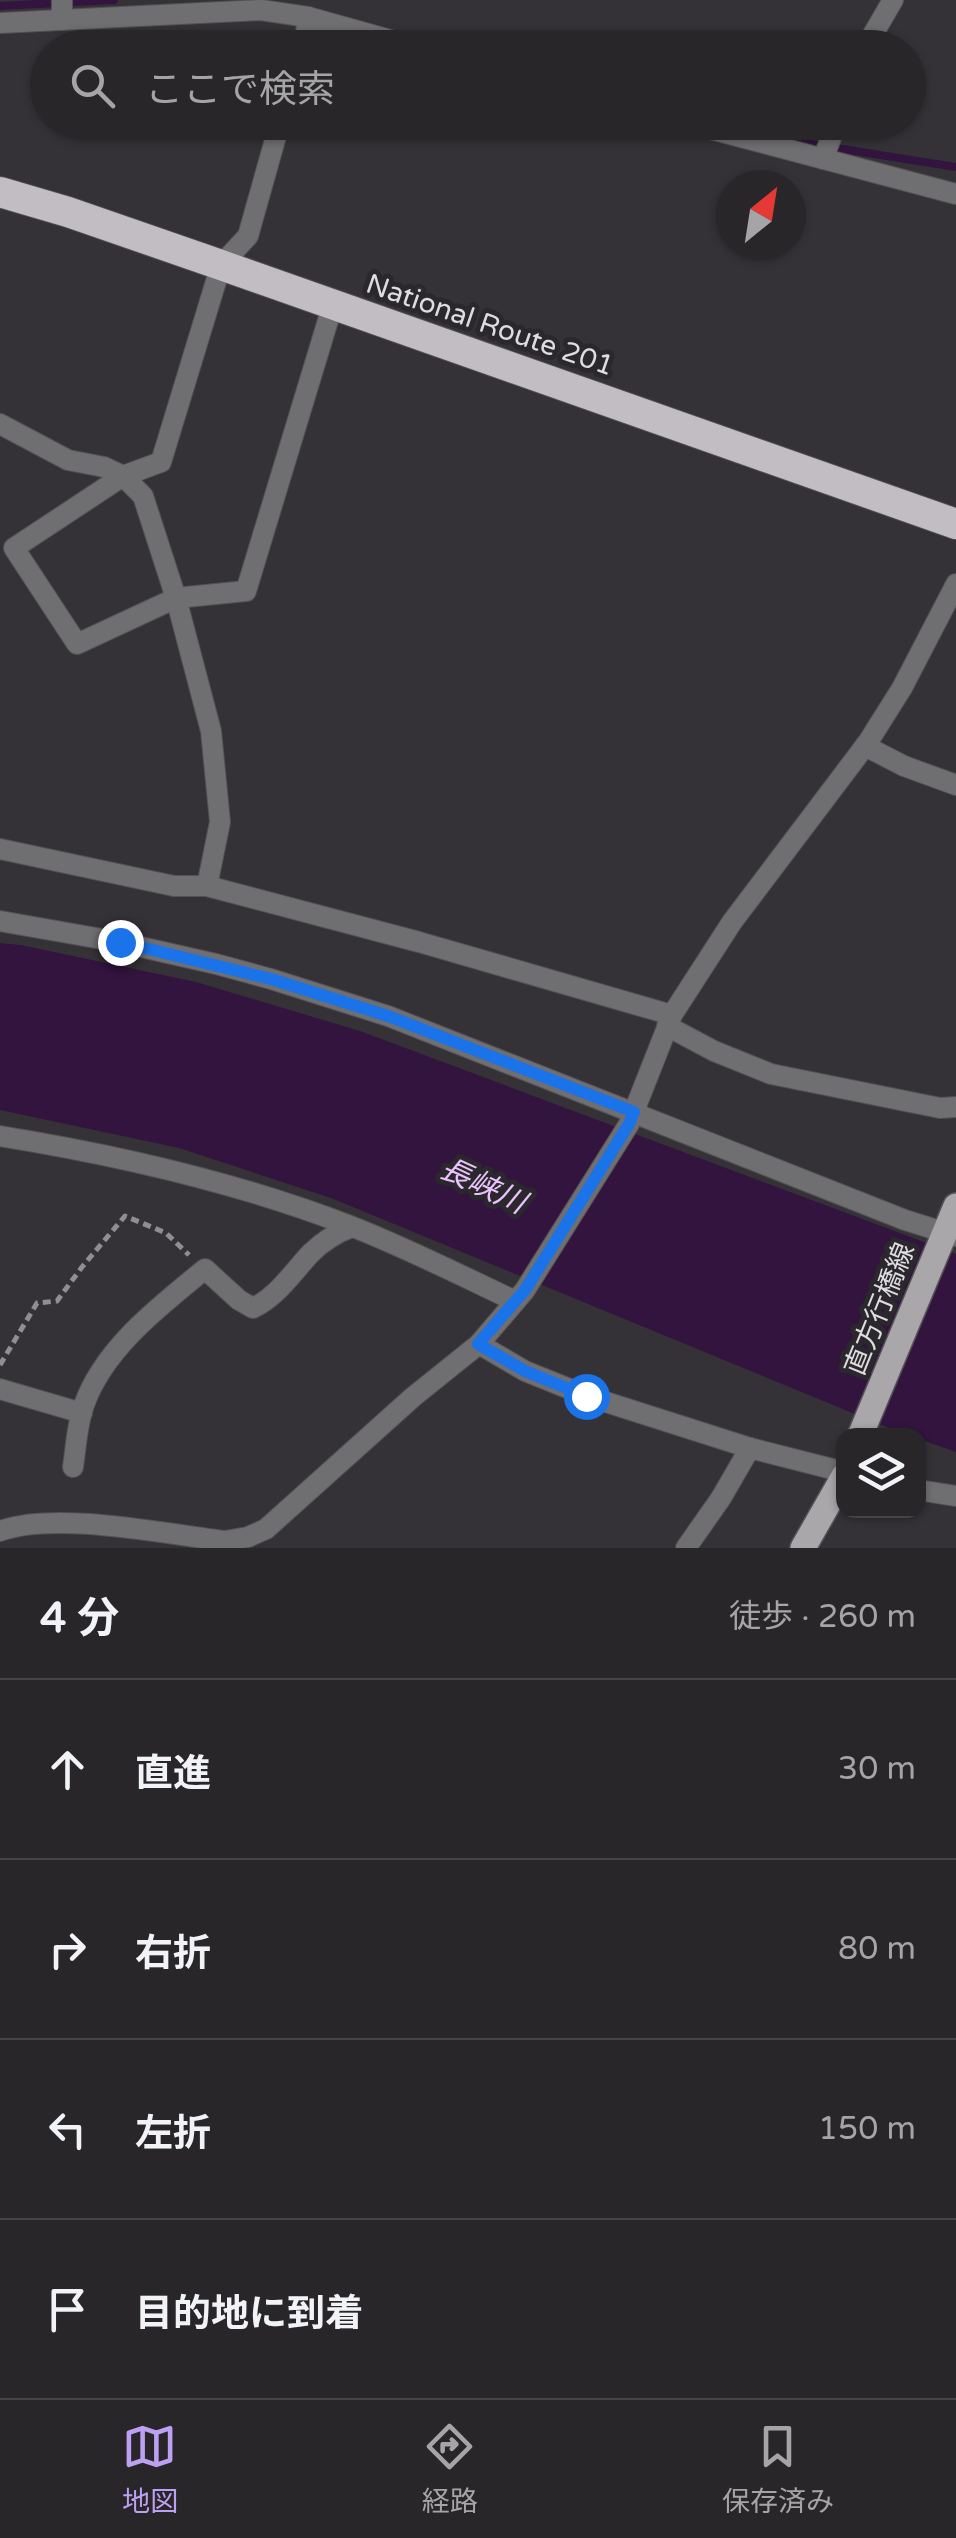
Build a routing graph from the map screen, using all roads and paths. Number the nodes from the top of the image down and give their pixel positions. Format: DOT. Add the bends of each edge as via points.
graph roads {
  1 [pos="894,0"];
  2 [pos="262,5"];
  3 [pos="170,7"];
  4 [pos="62,11"];
  5 [pos="308,17"];
  6 [pos="0,23"];
  7 [pos="306,30"];
  8 [pos="355,30"];
  9 [pos="876,30"];
  10 [pos="275,140"];
  11 [pos="752,140"];
  12 [pos="830,140"];
  13 [pos="823,159"];
  14 [pos="0,192"];
  15 [pos="956,194"];
  16 [pos="221,265"];
  17 [pos="333,304"];
  18 [pos="0,424"];
  19 [pos="123,476"];
  20 [pos="956,524"];
  21 [pos="956,584"];
  22 [pos="176,598"];
  23 [pos="865,746"];
  24 [pos="956,785"];
  25 [pos="0,849"];
  26 [pos="207,886"];
  27 [pos="0,921"];
  28 [pos="670,1021"];
  29 [pos="956,1107"];
  30 [pos="632,1118"];
  31 [pos="0,1136"];
  32 [pos="956,1206"];
  33 [pos="352,1227"];
  34 [pos="946,1238"];
  35 [pos="204,1269"];
  36 [pos="520,1296"];
  37 [pos="478,1344"];
  38 [pos="0,1365"];
  39 [pos="0,1389"];
  40 [pos="82,1413"];
  41 [pos="863,1428"];
  42 [pos="750,1448"];
  43 [pos="72,1468"];
  44 [pos="836,1472"];
  45 [pos="836,1488"];
  46 [pos="926,1491"];
  47 [pos="956,1496"];
  48 [pos="0,1532"];
  49 [pos="257,1542"];
  50 [pos="686,1548"];
  51 [pos="802,1548"];
  1 -- 9 [label="street"];
  2 -- 3 [label="street"];
  2 -- 5 [label="street"];
  3 -- 4 [label="street"];
  4 -- 6 [label="street"];
  5 -- 7 [label="street"];
  5 -- 8 [label="street"];
  10 -- 16 [label="street" via="248,236"];
  11 -- 13 [label="street"];
  12 -- 13 [label="street"];
  13 -- 15 [label="street"];
  14 -- 16 [label="highway, National Route 201"];
  16 -- 17 [label="highway, National Route 201"];
  16 -- 19 [label="street" via="161,462"];
  17 -- 20 [label="highway, National Route 201"];
  17 -- 22 [label="street" via="246,592"];
  18 -- 19 [label="street" via="68,460"];
  19 -- 22 [label="street" via="144,496"];
  19 -- 22 [label="street" via="14,548 77,644"];
  21 -- 23 [label="street"];
  22 -- 26 [label="street" via="211,731 220,822"];
  23 -- 24 [label="street"];
  23 -- 28 [label="street" via="732,922"];
  25 -- 26 [label="street" via="174,886"];
  26 -- 28 [label="street" via="419,942"];
  27 -- 30 [label="street" via="271,979 388,1016"];
  28 -- 29 [label="street" via="714,1051 771,1074"];
  28 -- 30 [label="street"];
  30 -- 34 [label="street"];
  30 -- 36 [label="street"];
  31 -- 33 [label="street" via="170,1169"];
  32 -- 34 [label="main road, 直方行橋線"];
  33 -- 35 [label="street" via="327,1239 253,1308"];
  33 -- 36 [label="street"];
  34 -- 41 [label="main road, 直方行橋線"];
  35 -- 38 [label="path" via="166,1234 124,1216 56,1301 37,1303"];
  35 -- 40 [label="street" via="112,1357"];
  36 -- 37 [label="street"];
  37 -- 42 [label="street" via="586,1396"];
  37 -- 49 [label="street"];
  39 -- 40 [label="street"];
  40 -- 43 [label="street"];
  42 -- 44 [label="street"];
  42 -- 50 [label="street"];
  45 -- 51 [label="main road"];
  46 -- 47 [label="street"];
  48 -- 49 [label="street" via="74,1523"];
}
